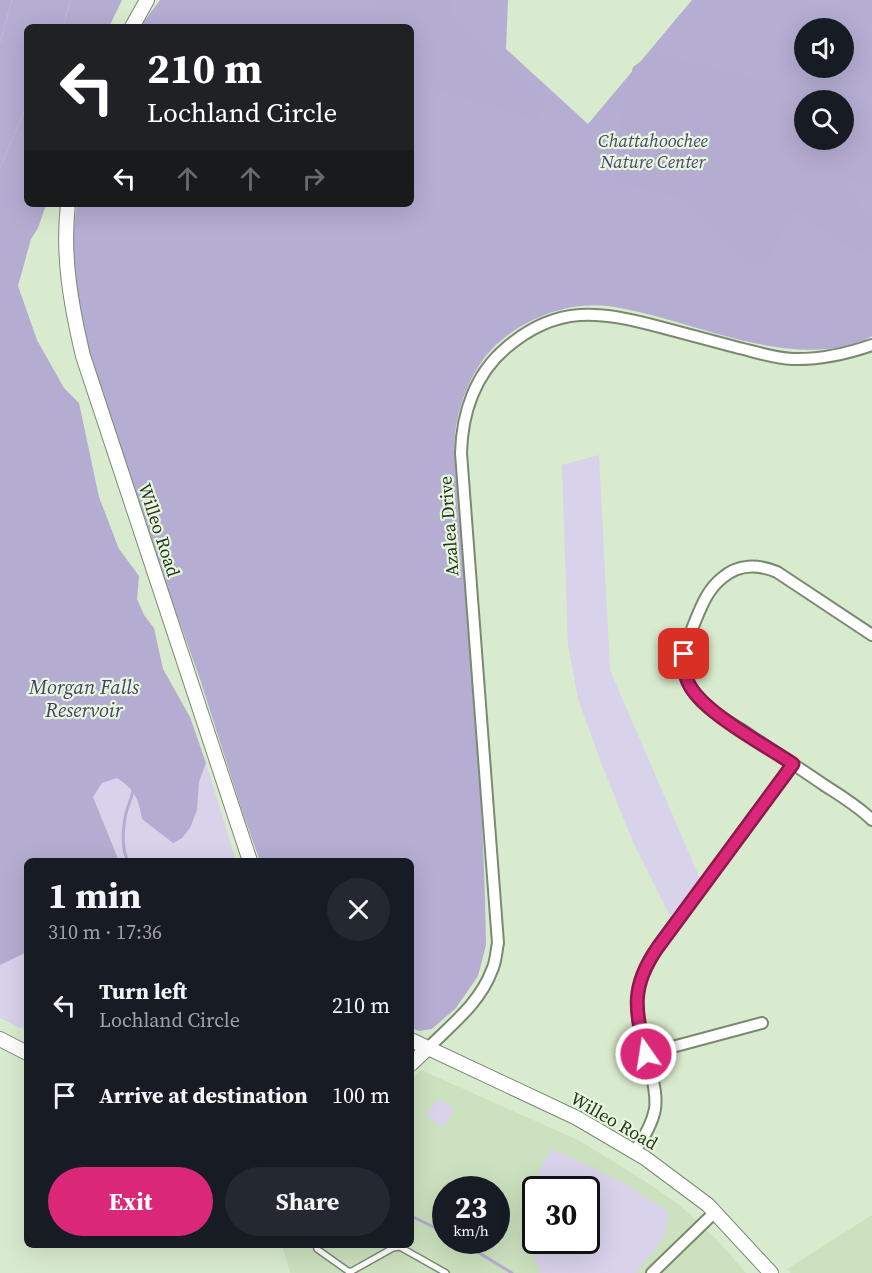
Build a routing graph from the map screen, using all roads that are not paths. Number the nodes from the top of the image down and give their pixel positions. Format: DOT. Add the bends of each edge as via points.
graph roads {
  1 [pos="147,0"];
  2 [pos="134,24"];
  3 [pos="68,207"];
  4 [pos="872,345"];
  5 [pos="872,635"];
  6 [pos="793,764"];
  7 [pos="872,820"];
  8 [pos="249,858"];
  9 [pos="762,1023"];
  10 [pos="0,1039"];
  11 [pos="414,1042"];
  12 [pos="427,1049"];
  13 [pos="24,1051"];
  14 [pos="646,1054"];
  15 [pos="414,1061"];
  16 [pos="634,1151"];
  17 [pos="715,1212"];
  18 [pos="317,1248"];
  19 [pos="397,1248"];
  20 [pos="402,1248"];
  21 [pos="446,1273"];
  22 [pos="652,1273"];
  23 [pos="771,1273"];
  1 -- 2 [label="street"];
  3 -- 8 [label="street, Willeo Road" via="67,275 82,356"];
  4 -- 12 [label="street, Azalea Drive" via="831,357 790,359 619,316 582,314 551,321 523,334 483,374 466,411 461,453 498,943 483,990"];
  5 -- 6 [label="street" via="768,568 734,570 709,592 684,654 686,680 712,711"];
  6 -- 7 [label="street"];
  6 -- 14 [label="street" via="642,973 637,1008"];
  9 -- 14 [label="street"];
  10 -- 13 [label="street"];
  11 -- 12 [label="street, Willeo Road"];
  12 -- 15 [label="street, Azalea Drive"];
  12 -- 16 [label="street, Willeo Road" via="562,1111"];
  14 -- 16 [label="street" via="654,1085 654,1111"];
  16 -- 17 [label="street, Willeo Road"];
  17 -- 22 [label="street"];
  17 -- 23 [label="street, Willeo Road"];
  18 -- 19 [label="lane" via="352,1271"];
  20 -- 21 [label="lane"];
}
